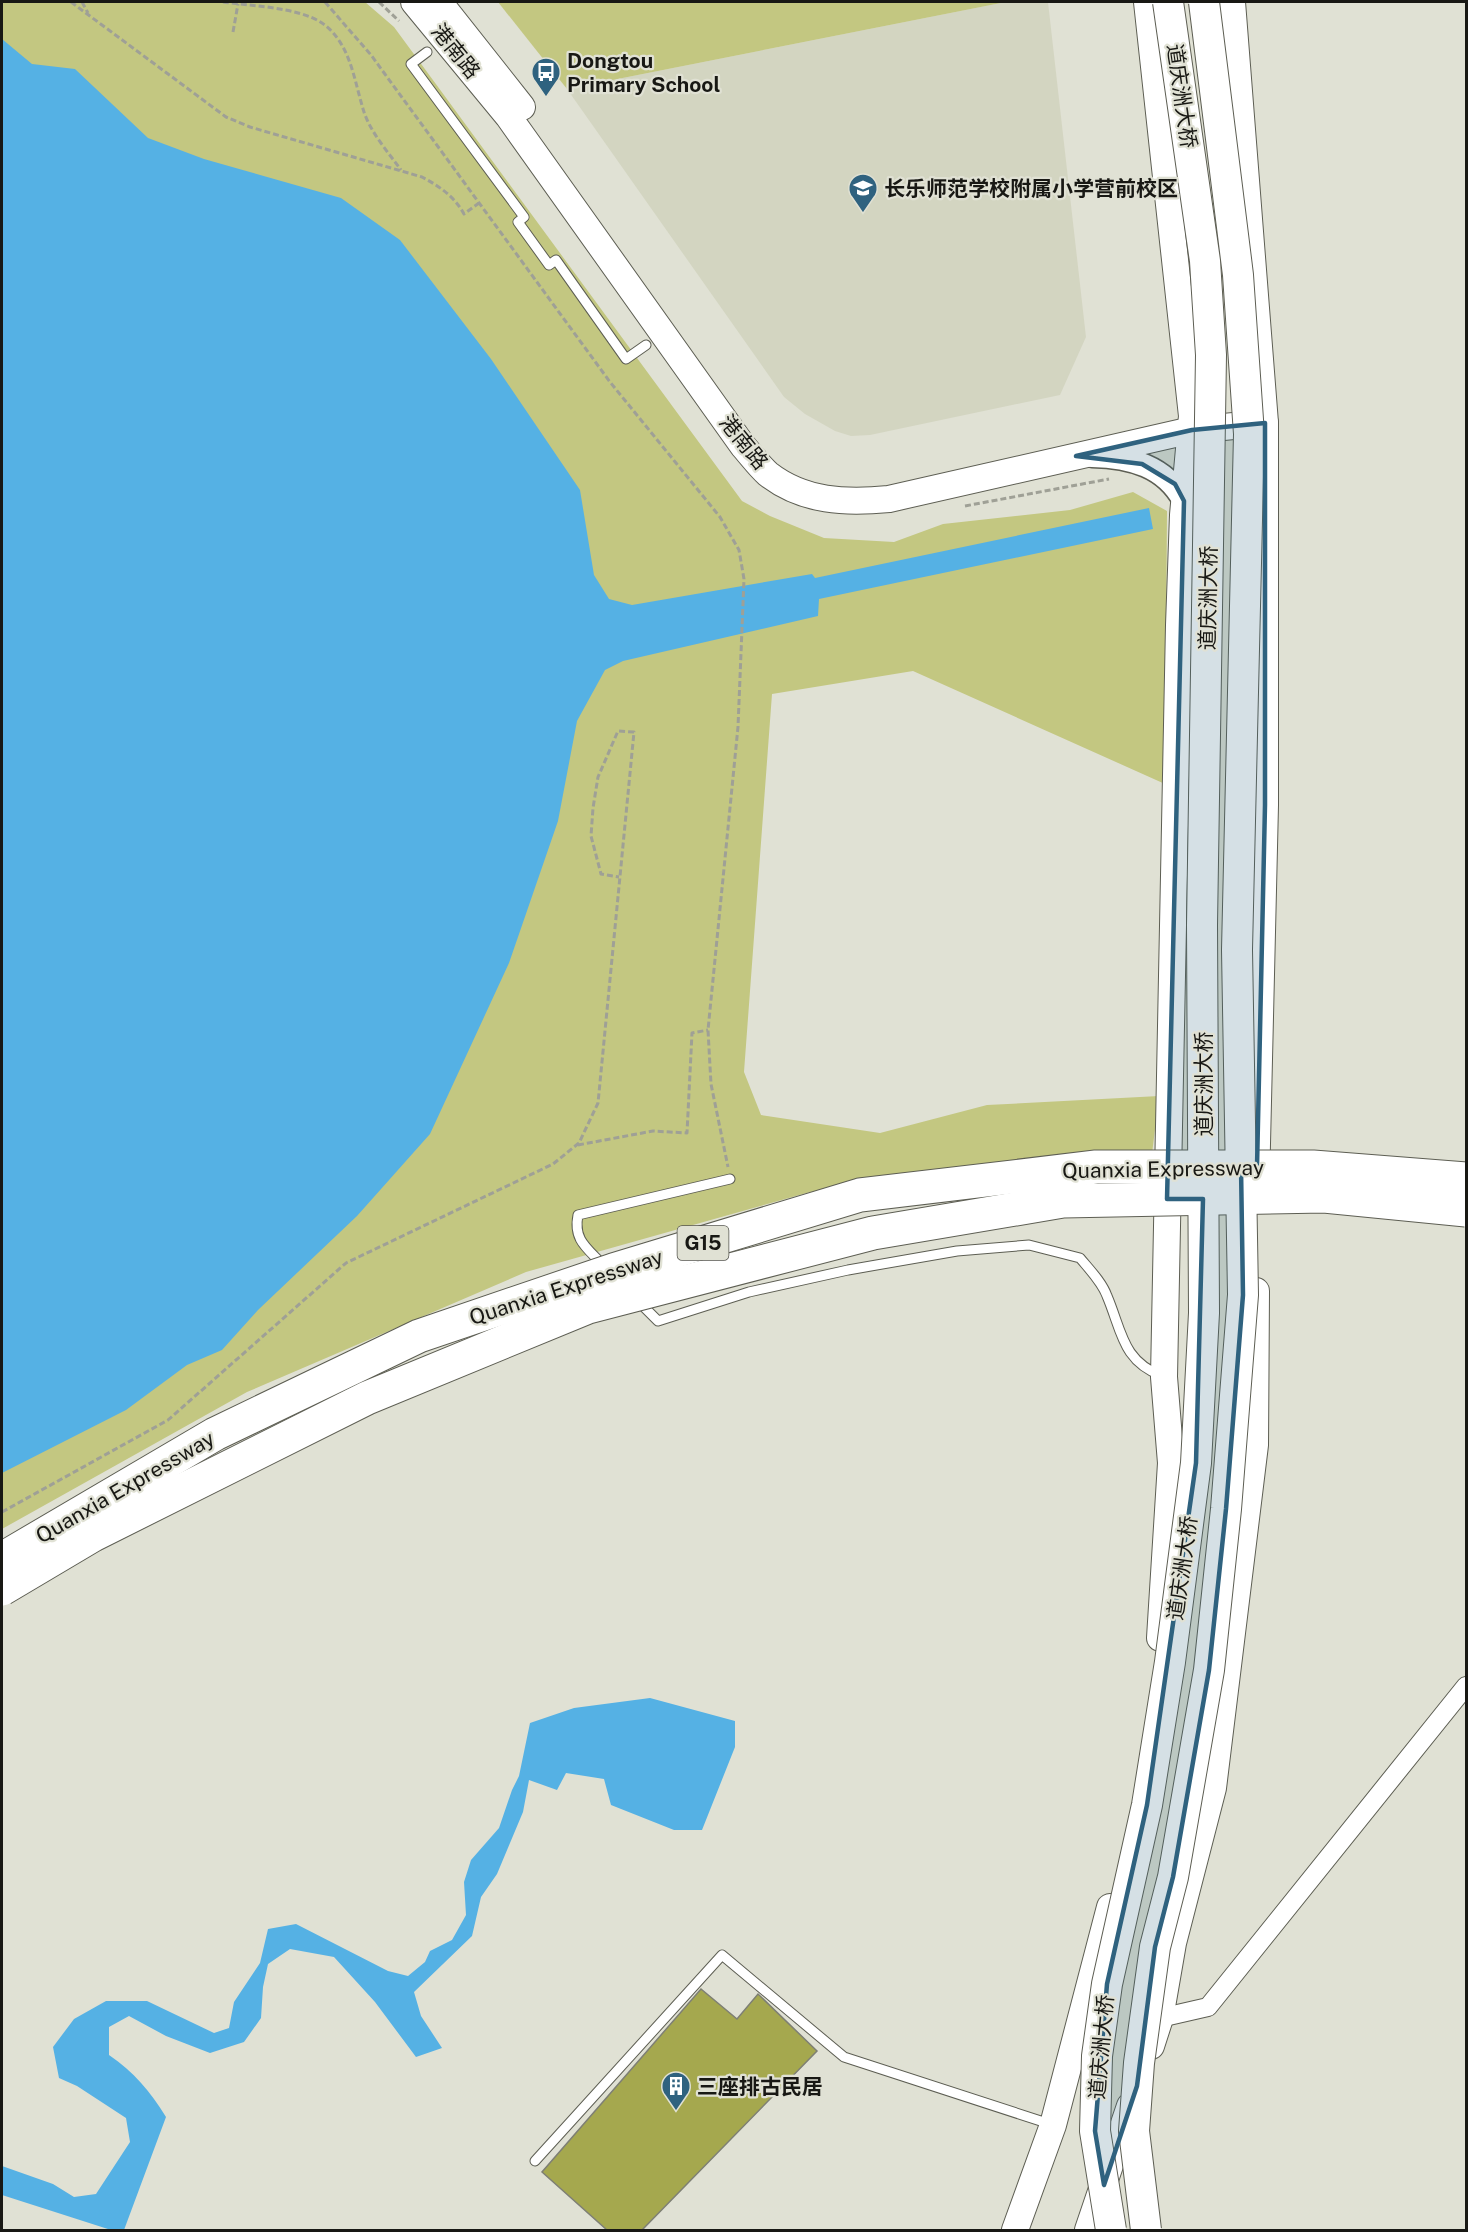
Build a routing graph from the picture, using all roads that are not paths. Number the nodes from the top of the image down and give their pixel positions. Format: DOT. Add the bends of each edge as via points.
graph roads {
  1 [pos="414,2"];
  2 [pos="439,2"];
  3 [pos="1147,2"];
  4 [pos="1168,2"];
  5 [pos="1204,2"];
  6 [pos="1232,2"];
  7 [pos="427,52"];
  8 [pos="646,345"];
  9 [pos="1264,414"];
  10 [pos="1192,423"];
  11 [pos="1076,456"];
  12 [pos="1184,501"];
  13 [pos="730,1179"];
  14 [pos="1467,1179"];
  15 [pos="1467,1210"];
  16 [pos="616,1278"];
  17 [pos="624,1287"];
  18 [pos="1164,1377"];
  19 [pos="2,1558"];
  20 [pos="2,1589"];
  21 [pos="1467,1686"];
  22 [pos="1160,2018"];
  23 [pos="1053,2125"];
  24 [pos="535,2161"];
  25 [pos="1015,2230"];
  26 [pos="1088,2230"];
  27 [pos="1111,2230"];
  28 [pos="1146,2230"];
  1 -- 11 [label="main road, 港南路" via="508,116 743,446 768,474 806,495 852,502 889,499"];
  2 -- 10 [label="main road, 港南路" via="517,100 758,438 782,463 807,480 847,485 888,483"];
  3 -- 10 [label="main road"];
  4 -- 27 [label="highway, 道庆洲大桥, bridge" via="1205,261 1211,355 1202,925 1204,1313 1196,1463 1170,1662 1147,1805 1107,1984 1097,2056 1095,2131"];
  5 -- 28 [label="highway, 道庆洲大桥, bridge" via="1238,276 1248,434 1237,950 1243,1295 1209,1670 1173,1877 1155,1947 1139,2063 1134,2131"];
  6 -- 9 [label="main road"];
  7 -- 8 [label="lane" via="411,64 524,217 518,222 549,265 556,260 626,359"];
  9 -- 10 [label="main road, 港南路"];
  9 -- 22 [label="main road" via="1265,805 1257,1070 1255,1445 1213,1788 1173,1943"];
  10 -- 11 [label="main road, 港南路"];
  10 -- 12 [label="main road"];
  11 -- 12 [label="street" via="1109,456 1142,464 1175,484"];
  12 -- 18 [label="main road"];
  13 -- 16 [label="lane" via="578,1215 575,1229 582,1244"];
  14 -- 19 [label="highway, Quanxia Expressway / G15, bridge" via="1313,1167 1096,1167 860,1195 613,1270 418,1336 215,1434"];
  15 -- 20 [label="highway, Quanxia Expressway / G15, bridge" via="1324,1196 1063,1201 873,1233 577,1311 367,1398 93,1535"];
  17 -- 18 [label="lane" via="658,1321 749,1292 837,1273 957,1251 1029,1245 1080,1258 1106,1293 1120,1335 1133,1358 1146,1370"];
  18 -- 23 [label="main road" via="1171,1463 1161,1628 1138,1792"];
  21 -- 22 [label="street" via="1208,2007"];
  22 -- 26 [label="main road"];
  23 -- 24 [label="lane" via="844,2057 722,1955"];
  23 -- 25 [label="main road"];
}
